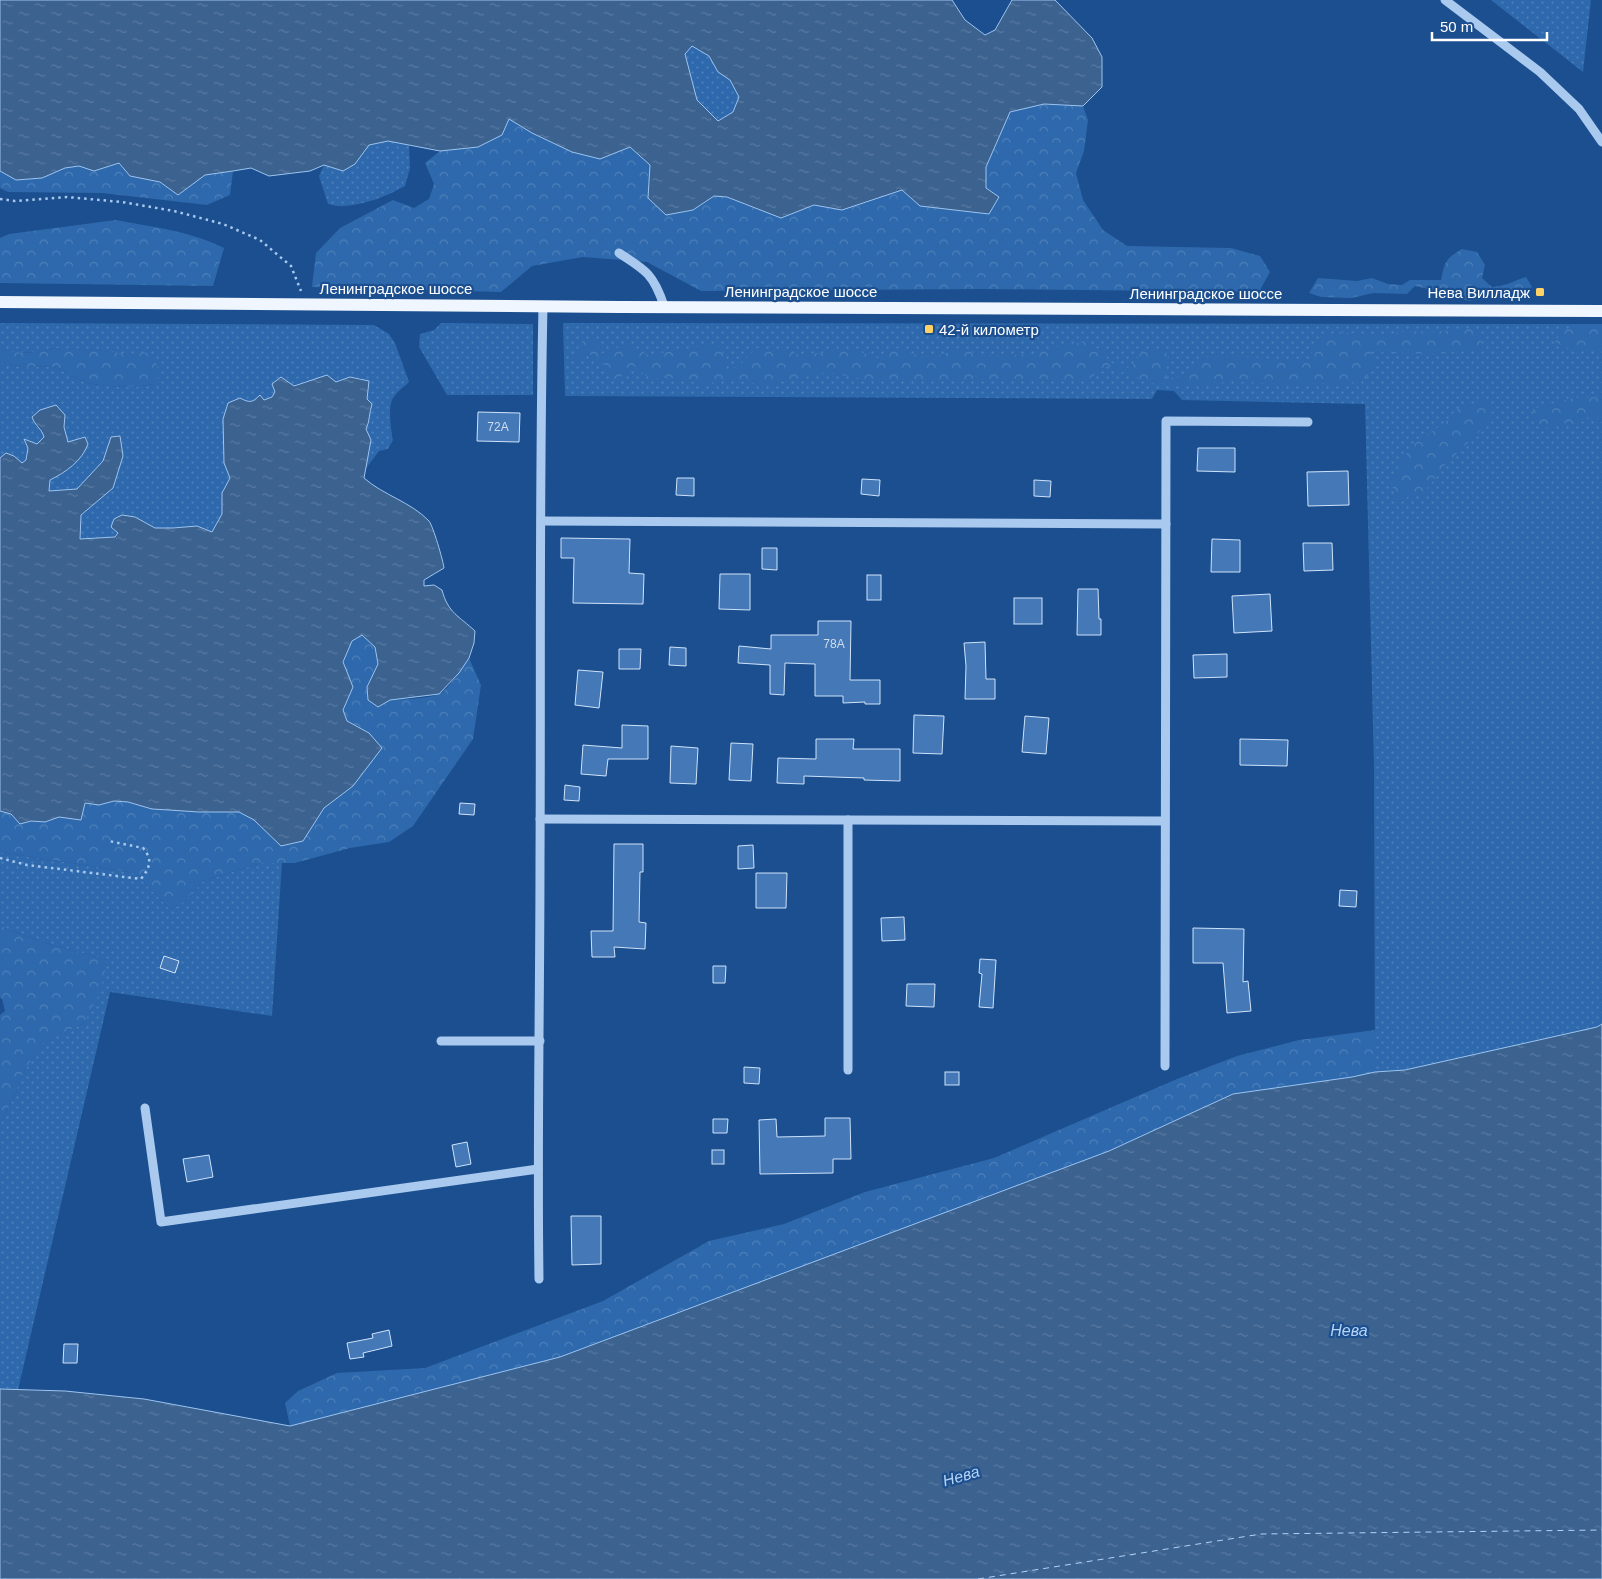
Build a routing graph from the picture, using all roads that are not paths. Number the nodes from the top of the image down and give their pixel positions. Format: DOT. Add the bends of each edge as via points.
graph roads {
  1 [pos="1445,0"];
  2 [pos="1602,142"];
  3 [pos="619,253"];
  4 [pos="0,302"];
  5 [pos="544,306"];
  6 [pos="664,306"];
  7 [pos="1602,311"];
  8 [pos="1308,422"];
  9 [pos="541,521"];
  10 [pos="1166,524"];
  11 [pos="540,819"];
  12 [pos="848,820"];
  13 [pos="1165,821"];
  14 [pos="442,1041"];
  15 [pos="540,1041"];
  16 [pos="1165,1066"];
  17 [pos="848,1070"];
  18 [pos="145,1108"];
  19 [pos="538,1169"];
  20 [pos="539,1279"];
  1 -- 2 [label="street" via="1540,72 1579,109"];
  3 -- 6 [label="street" via="645,269 658,287"];
  4 -- 5 [label="main road, Ленинградское шоссе"];
  5 -- 6 [label="main road, Ленинградское шоссе"];
  5 -- 9 [label="street"];
  6 -- 7 [label="main road, Ленинградское шоссе"];
  8 -- 10 [label="street" via="1166,421"];
  9 -- 10 [label="street"];
  9 -- 11 [label="street"];
  10 -- 13 [label="street"];
  11 -- 12 [label="street"];
  11 -- 15 [label="street"];
  12 -- 13 [label="street"];
  12 -- 17 [label="street"];
  13 -- 16 [label="street"];
  14 -- 15 [label="street"];
  15 -- 19 [label="street"];
  18 -- 19 [label="street" via="161,1222"];
  19 -- 20 [label="street"];
}
